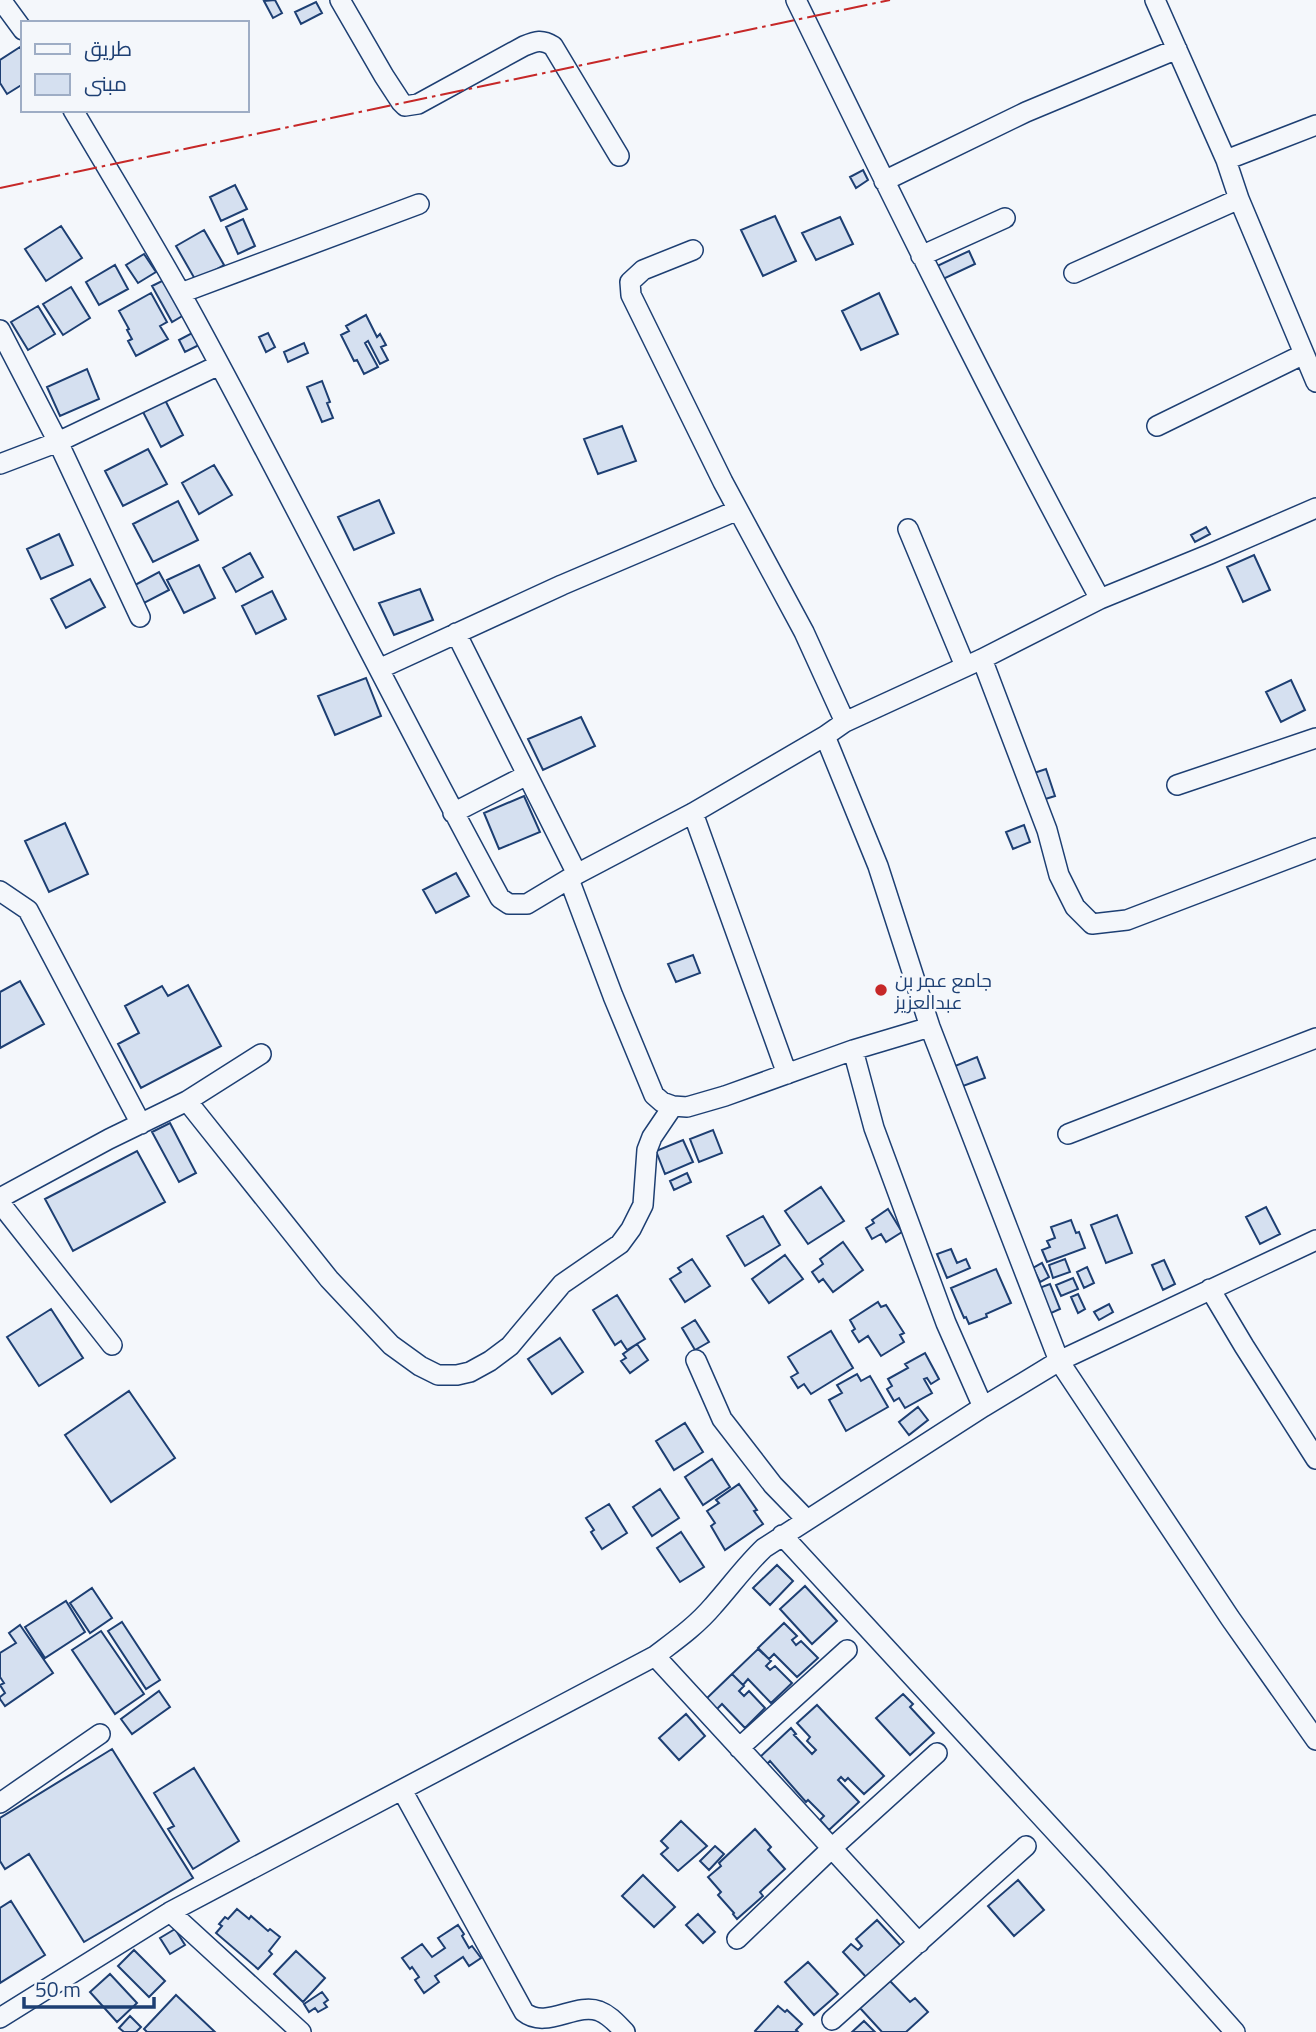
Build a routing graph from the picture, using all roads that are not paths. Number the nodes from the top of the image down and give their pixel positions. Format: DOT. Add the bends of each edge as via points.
graph roads {
  1 [pos="1,0"];
  2 [pos="340,0"];
  3 [pos="796,0"];
  4 [pos="1155,0"];
  5 [pos="21,27"];
  6 [pos="1177,49"];
  7 [pos="74,112"];
  8 [pos="1316,125"];
  9 [pos="619,156"];
  10 [pos="1226,160"];
  11 [pos="884,181"];
  12 [pos="1239,199"];
  13 [pos="419,204"];
  14 [pos="1005,218"];
  15 [pos="693,250"];
  16 [pos="921,256"];
  17 [pos="1074,273"];
  18 [pos="181,293"];
  19 [pos="0,330"];
  20 [pos="1304,354"];
  21 [pos="219,365"];
  22 [pos="1316,382"];
  23 [pos="1157,426"];
  24 [pos="58,442"];
  25 [pos="0,464"];
  26 [pos="1316,508"];
  27 [pos="738,510"];
  28 [pos="908,529"];
  29 [pos="1100,599"];
  30 [pos="140,617"];
  31 [pos="456,633"];
  32 [pos="973,662"];
  33 [pos="379,668"];
  34 [pos="845,722"];
  35 [pos="825,736"];
  36 [pos="1316,738"];
  37 [pos="527,775"];
  38 [pos="1177,785"];
  39 [pos="453,813"];
  40 [pos="693,813"];
  41 [pos="1316,848"];
  42 [pos="573,876"];
  43 [pos="0,891"];
  44 [pos="930,1027"];
  45 [pos="1316,1038"];
  46 [pos="853,1050"];
  47 [pos="261,1054"];
  48 [pos="787,1074"];
  49 [pos="187,1101"];
  50 [pos="673,1106"];
  51 [pos="141,1124"];
  52 [pos="1068,1134"];
  53 [pos="0,1201"];
  54 [pos="1316,1240"];
  55 [pos="1210,1289"];
  56 [pos="113,1345"];
  57 [pos="696,1360"];
  58 [pos="1059,1362"];
  59 [pos="983,1407"];
  60 [pos="1316,1459"];
  61 [pos="807,1520"];
  62 [pos="782,1535"];
  63 [pos="847,1650"];
  64 [pos="655,1656"];
  65 [pos="100,1734"];
  66 [pos="1316,1740"];
  67 [pos="739,1748"];
  68 [pos="937,1753"];
  69 [pos="402,1790"];
  70 [pos="0,1803"];
  71 [pos="1026,1846"];
  72 [pos="832,1848"];
  73 [pos="170,1912"];
  74 [pos="737,1939"];
  75 [pos="919,1943"];
  76 [pos="0,2018"];
  77 [pos="832,2020"];
  78 [pos="301,2032"];
  79 [pos="625,2032"];
  80 [pos="1235,2032"];
  1 -- 5 [label="street"];
  2 -- 9 [label="street" via="405,106 418,104 524,46 545,41 553,46"];
  3 -- 11 [label="street"];
  4 -- 6 [label="street"];
  6 -- 10 [label="street"];
  6 -- 11 [label="street" via="1026,112"];
  7 -- 18 [label="street"];
  8 -- 10 [label="street"];
  10 -- 12 [label="street"];
  11 -- 16 [label="street"];
  12 -- 17 [label="street"];
  12 -- 20 [label="street"];
  13 -- 18 [label="street"];
  14 -- 16 [label="street"];
  15 -- 27 [label="street" via="643,270 630,282 631,295"];
  16 -- 29 [label="street"];
  18 -- 21 [label="street"];
  19 -- 24 [label="street"];
  20 -- 22 [label="street"];
  20 -- 23 [label="street"];
  21 -- 24 [label="street"];
  21 -- 33 [label="street"];
  24 -- 25 [label="street"];
  24 -- 30 [label="street"];
  26 -- 29 [label="street"];
  27 -- 31 [label="street"];
  27 -- 34 [label="street" via="804,632"];
  28 -- 32 [label="street"];
  29 -- 32 [label="street"];
  31 -- 33 [label="street"];
  31 -- 37 [label="street"];
  32 -- 34 [label="street"];
  32 -- 41 [label="street" via="1046,830 1059,875 1075,907 1092,924 1127,920"];
  33 -- 39 [label="street"];
  34 -- 35 [label="street"];
  35 -- 40 [label="street"];
  35 -- 44 [label="street" via="878,866"];
  36 -- 38 [label="street"];
  37 -- 39 [label="street"];
  37 -- 42 [label="street"];
  39 -- 42 [label="street" via="500,898 509,904 527,904"];
  40 -- 42 [label="street"];
  40 -- 48 [label="street"];
  42 -- 50 [label="street" via="613,996 654,1095"];
  43 -- 51 [label="street" via="27,910"];
  44 -- 46 [label="street"];
  44 -- 58 [label="street"];
  45 -- 52 [label="street"];
  46 -- 48 [label="street"];
  46 -- 59 [label="street" via="879,1140 946,1323"];
  47 -- 49 [label="street"];
  48 -- 50 [label="street" via="687,1107"];
  49 -- 50 [label="street" via="328,1279 391,1345 438,1375 470,1372 490,1362 510,1346 562,1284 620,1244 643,1205 647,1150"];
  49 -- 51 [label="street"];
  51 -- 53 [label="street"];
  53 -- 56 [label="street"];
  54 -- 55 [label="street"];
  55 -- 58 [label="street"];
  55 -- 60 [label="street"];
  57 -- 61 [label="street" via="722,1419"];
  58 -- 59 [label="street"];
  58 -- 66 [label="street"];
  59 -- 61 [label="street"];
  61 -- 62 [label="street"];
  62 -- 64 [label="street" via="748,1563 687,1633"];
  62 -- 80 [label="street"];
  63 -- 67 [label="street"];
  64 -- 67 [label="street"];
  64 -- 69 [label="street"];
  65 -- 70 [label="street"];
  67 -- 72 [label="street"];
  68 -- 72 [label="street"];
  69 -- 73 [label="street"];
  69 -- 79 [label="street" via="524,2012 544,2018 590,2009 600,2011"];
  71 -- 75 [label="street"];
  72 -- 74 [label="street"];
  72 -- 75 [label="street"];
  73 -- 76 [label="street"];
  73 -- 78 [label="street"];
  75 -- 77 [label="street"];
}
